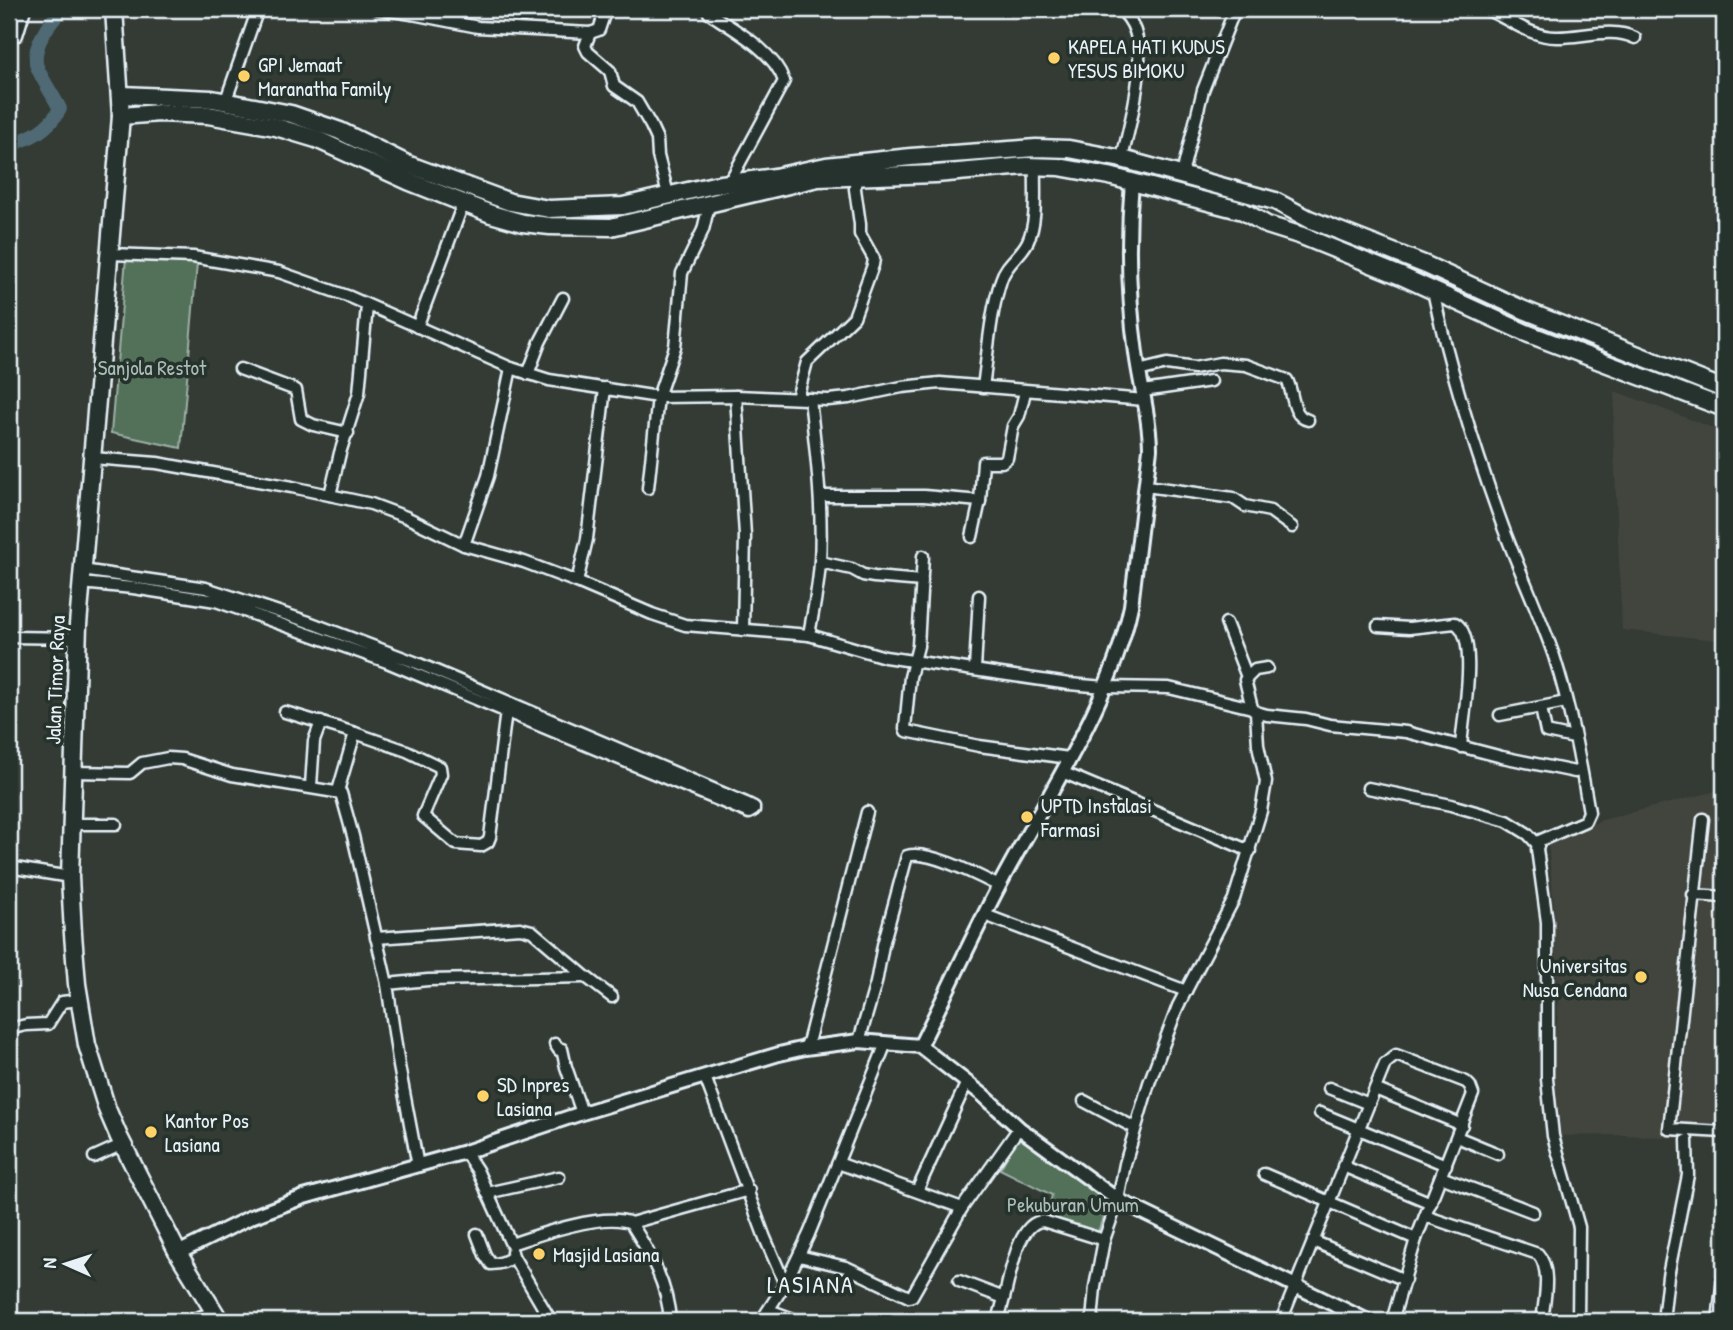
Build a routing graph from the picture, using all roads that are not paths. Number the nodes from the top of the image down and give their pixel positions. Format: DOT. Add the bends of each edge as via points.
graph roads {
  1 [pos="25,9"];
  2 [pos="114,9"];
  3 [pos="258,9"];
  4 [pos="379,9"];
  5 [pos="606,9"];
  6 [pos="1049,9"];
  7 [pos="1078,9"];
  8 [pos="1119,9"];
  9 [pos="1235,9"];
  10 [pos="1486,9"];
  11 [pos="707,10"];
  12 [pos="412,11"];
  13 [pos="590,33"];
  14 [pos="9,35"];
  15 [pos="1635,38"];
  16 [pos="121,95"];
  17 [pos="226,100"];
  18 [pos="121,116"];
  19 [pos="332,137"];
  20 [pos="984,151"];
  21 [pos="1122,159"];
  22 [pos="1035,166"];
  23 [pos="986,168"];
  24 [pos="1182,174"];
  25 [pos="856,177"];
  26 [pos="1132,181"];
  27 [pos="722,184"];
  28 [pos="668,194"];
  29 [pos="463,204"];
  30 [pos="713,204"];
  31 [pos="581,209"];
  32 [pos="580,228"];
  33 [pos="111,254"];
  34 [pos="1401,254"];
  35 [pos="1392,273"];
  36 [pos="1433,291"];
  37 [pos="563,298"];
  38 [pos="367,306"];
  39 [pos="418,327"];
  40 [pos="511,368"];
  41 [pos="240,369"];
  42 [pos="1139,371"];
  43 [pos="527,373"];
  44 [pos="1697,377"];
  45 [pos="1211,381"];
  46 [pos="983,387"];
  47 [pos="605,388"];
  48 [pos="1724,389"];
  49 [pos="1025,391"];
  50 [pos="1690,394"];
  51 [pos="1144,395"];
  52 [pos="736,396"];
  53 [pos="658,397"];
  54 [pos="797,398"];
  55 [pos="810,399"];
  56 [pos="1724,408"];
  57 [pos="1308,420"];
  58 [pos="348,433"];
  59 [pos="92,458"];
  60 [pos="1146,486"];
  61 [pos="648,488"];
  62 [pos="330,495"];
  63 [pos="820,496"];
  64 [pos="980,501"];
  65 [pos="1292,527"];
  66 [pos="972,537"];
  67 [pos="464,545"];
  68 [pos="923,556"];
  69 [pos="820,562"];
  70 [pos="82,577"];
  71 [pos="922,581"];
  72 [pos="577,582"];
  73 [pos="979,596"];
  74 [pos="1226,623"];
  75 [pos="1378,626"];
  76 [pos="743,630"];
  77 [pos="809,635"];
  78 [pos="9,637"];
  79 [pos="78,638"];
  80 [pos="388,657"];
  81 [pos="915,661"];
  82 [pos="1266,668"];
  83 [pos="975,669"];
  84 [pos="1247,677"];
  85 [pos="1105,687"];
  86 [pos="1566,702"];
  87 [pos="1541,708"];
  88 [pos="1254,710"];
  89 [pos="506,711"];
  90 [pos="285,712"];
  91 [pos="1500,715"];
  92 [pos="321,722"];
  93 [pos="355,733"];
  94 [pos="1574,738"];
  95 [pos="1461,747"];
  96 [pos="1069,758"];
  97 [pos="1580,770"];
  98 [pos="73,772"];
  99 [pos="1062,772"];
  100 [pos="310,786"];
  101 [pos="1368,788"];
  102 [pos="338,791"];
  103 [pos="867,812"];
  104 [pos="1703,819"];
  105 [pos="71,824"];
  106 [pos="116,824"];
  107 [pos="1538,845"];
  108 [pos="1250,850"];
  109 [pos="9,867"];
  110 [pos="70,877"];
  111 [pos="999,886"];
  112 [pos="1693,895"];
  113 [pos="1724,897"];
  114 [pos="985,915"];
  115 [pos="376,938"];
  116 [pos="586,977"];
  117 [pos="387,984"];
  118 [pos="1186,991"];
  119 [pos="612,997"];
  120 [pos="79,1000"];
  121 [pos="9,1029"];
  122 [pos="859,1041"];
  123 [pos="886,1043"];
  124 [pos="555,1044"];
  125 [pos="920,1045"];
  126 [pos="805,1048"];
  127 [pos="705,1077"];
  128 [pos="967,1082"];
  129 [pos="1329,1088"];
  130 [pos="1375,1089"];
  131 [pos="1084,1101"];
  132 [pos="1369,1104"];
  133 [pos="583,1113"];
  134 [pos="1320,1113"];
  135 [pos="1462,1125"];
  136 [pos="1019,1128"];
  137 [pos="1135,1128"];
  138 [pos="1359,1129"];
  139 [pos="1724,1132"];
  140 [pos="1457,1137"];
  141 [pos="1687,1140"];
  142 [pos="123,1144"];
  143 [pos="465,1152"];
  144 [pos="1498,1154"];
  145 [pos="93,1157"];
  146 [pos="838,1163"];
  147 [pos="1446,1165"];
  148 [pos="418,1166"];
  149 [pos="1343,1166"];
  150 [pos="1264,1174"];
  151 [pos="559,1177"];
  152 [pos="1441,1177"];
  153 [pos="748,1190"];
  154 [pos="917,1191"];
  155 [pos="487,1193"];
  156 [pos="1118,1200"];
  157 [pos="1328,1203"];
  158 [pos="1430,1203"];
  159 [pos="962,1208"];
  160 [pos="1533,1212"];
  161 [pos="1425,1216"];
  162 [pos="631,1223"];
  163 [pos="477,1234"];
  164 [pos="1416,1239"];
  165 [pos="1104,1240"];
  166 [pos="1313,1241"];
  167 [pos="510,1244"];
  168 [pos="178,1253"];
  169 [pos="513,1256"];
  170 [pos="799,1256"];
  171 [pos="1724,1270"];
  172 [pos="1405,1280"];
  173 [pos="959,1281"];
  174 [pos="785,1283"];
  175 [pos="1295,1286"];
  176 [pos="1004,1298"];
  177 [pos="769,1310"];
  178 [pos="218,1317"];
  179 [pos="187,1321"];
  180 [pos="551,1321"];
  181 [pos="670,1321"];
  182 [pos="761,1321"];
  183 [pos="799,1321"];
  184 [pos="998,1321"];
  185 [pos="1092,1321"];
  186 [pos="1281,1321"];
  187 [pos="1368,1321"];
  188 [pos="1392,1321"];
  189 [pos="1542,1321"];
  190 [pos="1578,1321"];
  191 [pos="1663,1321"];
  192 [pos="1718,1321"];
  1 -- 14 [label="street" via="17,35"];
  2 -- 16 [label="highway, Jalan Timor Raya"];
  3 -- 17 [label="street"];
  4 -- 12 [label="street"];
  5 -- 13 [label="street" via="599,30"];
  6 -- 7 [label="street"];
  8 -- 21 [label="street" via="1132,21 1139,62"];
  9 -- 24 [label="street" via="1203,90"];
  10 -- 15 [label="street" via="1544,35 1614,33"];
  11 -- 27 [label="street" via="773,62 784,81"];
  12 -- 13 [label="street" via="478,27"];
  13 -- 28 [label="street" via="585,46 588,52 610,71 614,86 637,102 651,126"];
  16 -- 17 [label="highway"];
  16 -- 18 [label="highway, Jalan Timor Raya"];
  17 -- 19 [label="highway" via="290,114"];
  18 -- 19 [label="highway" via="176,113"];
  18 -- 33 [label="highway, Jalan Timor Raya"];
  19 -- 29 [label="highway" via="408,181"];
  19 -- 31 [label="highway" via="510,202"];
  20 -- 21 [label="highway" via="1069,149"];
  20 -- 23 [label="highway"];
  20 -- 27 [label="highway" via="826,166"];
  21 -- 24 [label="highway"];
  22 -- 23 [label="highway"];
  22 -- 26 [label="highway"];
  22 -- 46 [label="street" via="1030,235 1001,280"];
  23 -- 25 [label="highway"];
  24 -- 34 [label="highway" via="1275,201"];
  25 -- 30 [label="highway" via="810,180"];
  25 -- 54 [label="street" via="860,234 873,265 854,317 807,362"];
  26 -- 35 [label="highway" via="1242,211"];
  26 -- 42 [label="street" via="1128,243"];
  27 -- 28 [label="highway"];
  27 -- 30 [label="highway"];
  28 -- 31 [label="highway" via="623,206"];
  29 -- 32 [label="highway" via="523,223"];
  29 -- 39 [label="street"];
  30 -- 32 [label="highway" via="611,227"];
  30 -- 53 [label="street" via="682,273 675,347"];
  31 -- 32 [label="highway"];
  33 -- 38 [label="street" via="192,257 279,271"];
  33 -- 59 [label="highway, Jalan Timor Raya"];
  34 -- 35 [label="highway"];
  34 -- 44 [label="highway" via="1524,310"];
  35 -- 36 [label="highway"];
  36 -- 50 [label="highway" via="1526,333"];
  36 -- 86 [label="street" via="1476,445 1553,653"];
  37 -- 43 [label="street"];
  38 -- 39 [label="street"];
  38 -- 58 [label="street" via="361,379"];
  39 -- 40 [label="street"];
  40 -- 43 [label="street"];
  40 -- 67 [label="street" via="488,476"];
  41 -- 58 [label="street" via="296,390 304,422"];
  42 -- 51 [label="street"];
  42 -- 57 [label="street" via="1167,365 1246,365 1287,380 1297,413"];
  43 -- 47 [label="street"];
  44 -- 48 [label="highway"];
  44 -- 50 [label="highway"];
  45 -- 51 [label="street"];
  46 -- 49 [label="street"];
  46 -- 55 [label="street" via="927,384 849,398"];
  47 -- 53 [label="street"];
  47 -- 72 [label="street" via="587,538"];
  49 -- 51 [label="street"];
  49 -- 64 [label="street" via="1007,458 983,462"];
  50 -- 56 [label="highway"];
  51 -- 60 [label="street" via="1150,430"];
  52 -- 53 [label="street"];
  52 -- 54 [label="street"];
  52 -- 76 [label="street" via="745,534"];
  53 -- 61 [label="street"];
  54 -- 55 [label="street"];
  55 -- 63 [label="street"];
  58 -- 62 [label="street"];
  59 -- 62 [label="street" via="157,463"];
  59 -- 70 [label="highway, Jalan Timor Raya"];
  60 -- 65 [label="street" via="1233,498 1245,506 1270,511"];
  60 -- 85 [label="street" via="1131,606"];
  62 -- 67 [label="street" via="393,511"];
  63 -- 64 [label="street"];
  63 -- 69 [label="street"];
  64 -- 66 [label="street"];
  67 -- 72 [label="street"];
  68 -- 71 [label="street"];
  69 -- 71 [label="street" via="863,575"];
  69 -- 77 [label="street"];
  70 -- 79 [label="highway, Jalan Timor Raya"];
  70 -- 80 [label="street" via="217,591"];
  71 -- 81 [label="street"];
  72 -- 76 [label="street" via="676,623"];
  73 -- 83 [label="street"];
  74 -- 84 [label="street"];
  75 -- 95 [label="street" via="1461,626 1468,657"];
  76 -- 77 [label="street"];
  77 -- 81 [label="street"];
  78 -- 79 [label="street"];
  79 -- 98 [label="highway, Jalan Timor Raya"];
  80 -- 89 [label="street"];
  80 -- 89 [label="street" via="708,786 754,810 749,813"];
  81 -- 83 [label="street"];
  81 -- 96 [label="street" via="906,731"];
  82 -- 84 [label="street"];
  83 -- 85 [label="street"];
  84 -- 88 [label="street"];
  85 -- 88 [label="street" via="1168,688"];
  85 -- 96 [label="street"];
  86 -- 87 [label="street"];
  86 -- 94 [label="street"];
  87 -- 91 [label="street"];
  87 -- 94 [label="street" via="1546,732"];
  88 -- 95 [label="street" via="1406,732"];
  88 -- 108 [label="street" via="1266,782"];
  89 -- 93 [label="street" via="490,837 481,846 456,844 424,817 442,769"];
  90 -- 92 [label="street"];
  92 -- 93 [label="street"];
  92 -- 100 [label="street"];
  93 -- 102 [label="street"];
  94 -- 97 [label="street"];
  95 -- 97 [label="street"];
  96 -- 99 [label="street"];
  97 -- 107 [label="street" via="1588,818"];
  98 -- 100 [label="street" via="130,773 142,763 168,758 232,775"];
  98 -- 105 [label="highway, Jalan Timor Raya"];
  99 -- 108 [label="street"];
  99 -- 111 [label="street"];
  100 -- 102 [label="street"];
  101 -- 107 [label="street" via="1507,821"];
  102 -- 115 [label="street"];
  103 -- 126 [label="street"];
  104 -- 112 [label="street"];
  105 -- 106 [label="street"];
  105 -- 110 [label="highway, Jalan Timor Raya"];
  107 -- 190 [label="street" via="1547,922 1547,1079 1553,1136 1579,1227"];
  108 -- 118 [label="street" via="1234,899"];
  109 -- 110 [label="street"];
  110 -- 120 [label="highway, Jalan Timor Raya"];
  111 -- 114 [label="street"];
  111 -- 122 [label="street" via="950,863 907,856"];
  112 -- 113 [label="street"];
  112 -- 139 [label="street" via="1669,1129"];
  114 -- 118 [label="street"];
  114 -- 125 [label="street"];
  115 -- 116 [label="street" via="520,928 532,931"];
  115 -- 117 [label="street"];
  116 -- 117 [label="street"];
  116 -- 119 [label="street"];
  117 -- 148 [label="street"];
  118 -- 137 [label="street"];
  120 -- 121 [label="street" via="62,1002 48,1024"];
  120 -- 142 [label="highway, Jalan Timor Raya" via="95,1072"];
  122 -- 123 [label="street"];
  122 -- 126 [label="street"];
  123 -- 125 [label="street"];
  123 -- 146 [label="street"];
  124 -- 133 [label="street" via="562,1049"];
  125 -- 128 [label="street"];
  126 -- 127 [label="street"];
  127 -- 133 [label="street"];
  127 -- 153 [label="street"];
  128 -- 136 [label="street"];
  128 -- 154 [label="street"];
  129 -- 132 [label="street"];
  130 -- 132 [label="street"];
  130 -- 135 [label="street"];
  130 -- 135 [label="street" via="1385,1064 1396,1055 1466,1082 1473,1098"];
  131 -- 137 [label="street"];
  132 -- 138 [label="street"];
  133 -- 143 [label="street"];
  134 -- 138 [label="street"];
  135 -- 140 [label="street"];
  136 -- 156 [label="street"];
  136 -- 159 [label="street"];
  137 -- 156 [label="street"];
  138 -- 147 [label="street"];
  138 -- 149 [label="street"];
  140 -- 144 [label="street"];
  140 -- 147 [label="street"];
  141 -- 191 [label="street" via="1688,1175"];
  142 -- 145 [label="street"];
  142 -- 168 [label="highway, Jalan Timor Raya"];
  143 -- 148 [label="street"];
  143 -- 155 [label="street"];
  146 -- 154 [label="street"];
  146 -- 170 [label="street"];
  147 -- 152 [label="street"];
  148 -- 168 [label="street" via="304,1196"];
  149 -- 157 [label="street"];
  149 -- 158 [label="street"];
  150 -- 157 [label="street"];
  151 -- 155 [label="street"];
  152 -- 158 [label="street"];
  152 -- 160 [label="street"];
  153 -- 162 [label="street"];
  153 -- 174 [label="street"];
  154 -- 159 [label="street"];
  155 -- 167 [label="street"];
  156 -- 165 [label="street"];
  156 -- 175 [label="street"];
  157 -- 164 [label="street"];
  157 -- 166 [label="street"];
  158 -- 161 [label="street"];
  159 -- 170 [label="street" via="909,1297 846,1267"];
  161 -- 164 [label="street"];
  161 -- 189 [label="street" via="1538,1254 1544,1262"];
  162 -- 167 [label="street" via="615,1220 575,1225"];
  162 -- 181 [label="street" via="661,1278"];
  163 -- 169 [label="street" via="488,1262 500,1264"];
  164 -- 172 [label="street"];
  165 -- 176 [label="street" via="1037,1221 1016,1251"];
  165 -- 185 [label="street"];
  166 -- 172 [label="street"];
  166 -- 175 [label="street"];
  167 -- 169 [label="street"];
  168 -- 178 [label="highway, Jalan Timor Raya"];
  169 -- 180 [label="street"];
  170 -- 174 [label="street"];
  171 -- 192 [label="street"];
  172 -- 188 [label="street"];
  173 -- 176 [label="street"];
  174 -- 177 [label="street"];
  175 -- 186 [label="street"];
  175 -- 187 [label="street"];
  176 -- 184 [label="street"];
  177 -- 182 [label="street"];
  177 -- 183 [label="street"];
  178 -- 179 [label="street"];
}
